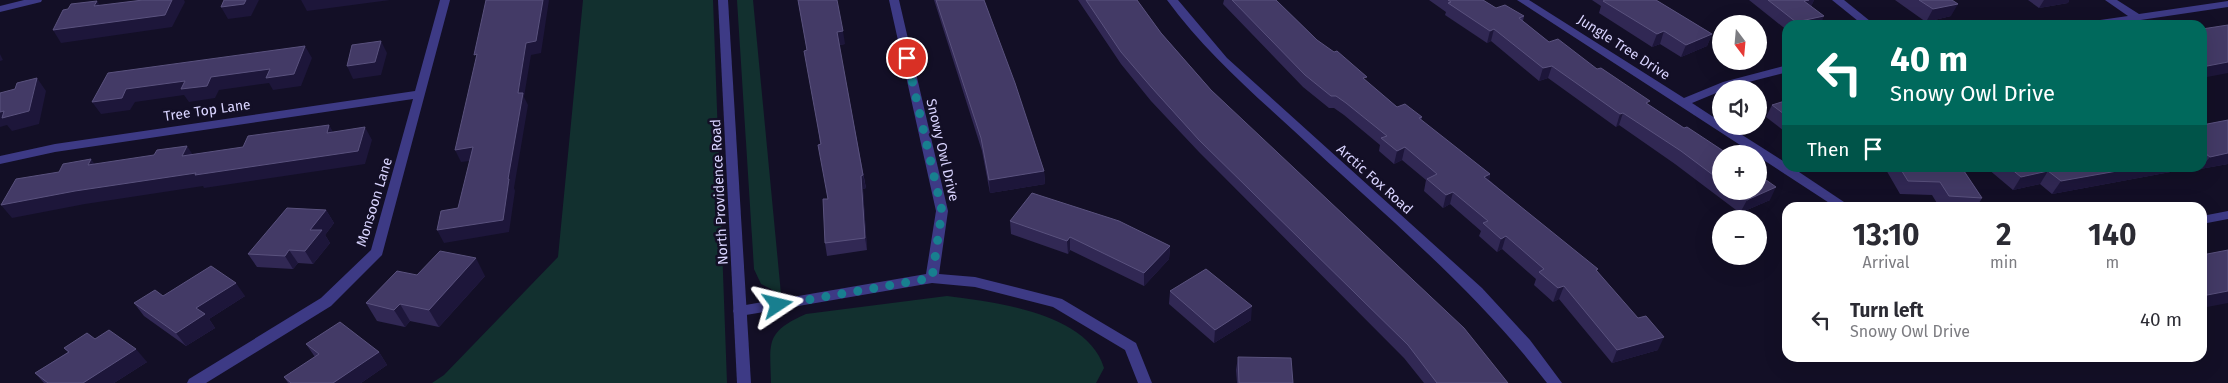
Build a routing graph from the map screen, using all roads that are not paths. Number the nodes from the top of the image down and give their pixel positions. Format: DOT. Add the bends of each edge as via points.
graph roads {
  1 [pos="37,0"];
  2 [pos="444,0"];
  3 [pos="723,0"];
  4 [pos="894,0"];
  5 [pos="1172,0"];
  6 [pos="1522,0"];
  7 [pos="1837,0"];
  8 [pos="2110,0"];
  9 [pos="2228,4"];
  10 [pos="0,9"];
  11 [pos="2137,17"];
  12 [pos="1863,20"];
  13 [pos="2118,20"];
  14 [pos="1782,70"];
  15 [pos="420,94"];
  16 [pos="1683,103"];
  17 [pos="0,160"];
  18 [pos="1782,166"];
  19 [pos="1791,172"];
  20 [pos="1838,202"];
  21 [pos="2228,215"];
  22 [pos="2207,219"];
  23 [pos="932,278"];
  24 [pos="740,311"];
  25 [pos="194,383"];
  26 [pos="744,383"];
  27 [pos="1144,383"];
  28 [pos="1555,383"];
  1 -- 10 [label="street"];
  2 -- 15 [label="street, Monsoon Lane"];
  3 -- 24 [label="street, North Providence Road"];
  4 -- 23 [label="street, Snowy Owl Drive" via="942,211"];
  5 -- 28 [label="street, Arctic Fox Road" via="1223,60 1477,292 1525,344"];
  6 -- 16 [label="street, Jungle Tree Drive"];
  7 -- 12 [label="street"];
  8 -- 11 [label="street"];
  9 -- 11 [label="street"];
  11 -- 13 [label="street"];
  14 -- 16 [label="street" via="1727,84"];
  15 -- 17 [label="street, Tree Top Lane" via="55,148"];
  15 -- 25 [label="street, Monsoon Lane" via="377,252 326,302"];
  16 -- 18 [label="street, Jungle Tree Drive"];
  19 -- 20 [label="street, Jungle Tree Drive"];
  21 -- 22 [label="street"];
  23 -- 24 [label="street"];
  23 -- 27 [label="street" via="975,282 1057,303 1131,347"];
  24 -- 26 [label="street, North Providence Road"];
}
